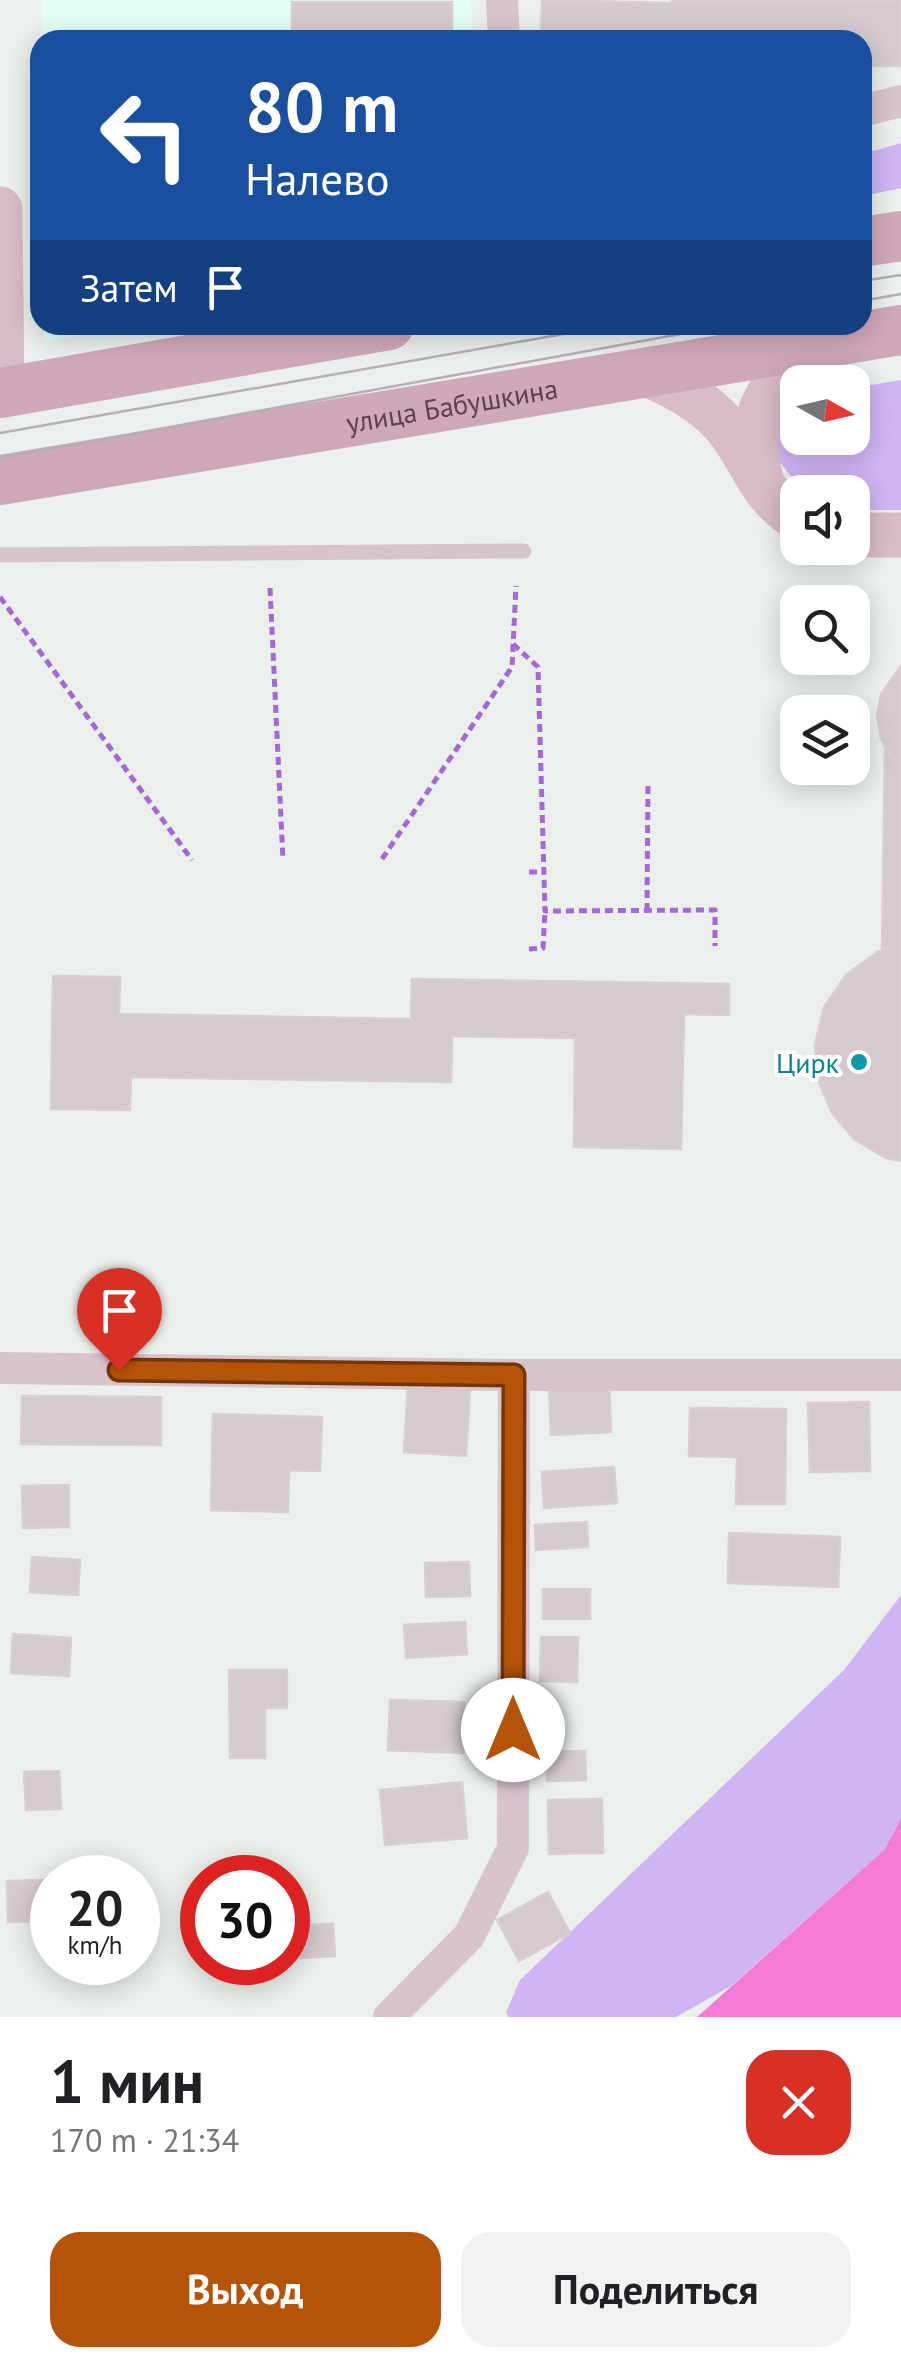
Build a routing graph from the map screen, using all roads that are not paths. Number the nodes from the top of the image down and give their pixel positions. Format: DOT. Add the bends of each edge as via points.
graph roads {
  1 [pos="502,0"];
  2 [pos="504,30"];
  3 [pos="901,101"];
  4 [pos="872,108"];
  5 [pos="0,209"];
  6 [pos="901,236"];
  7 [pos="872,240"];
  8 [pos="901,330"];
  9 [pos="332,335"];
  10 [pos="872,335"];
  11 [pos="872,335"];
  12 [pos="807,346"];
  13 [pos="641,372"];
  14 [pos="1,393"];
  15 [pos="0,480"];
  16 [pos="780,503"];
  17 [pos="780,504"];
  18 [pos="870,535"];
  19 [pos="901,536"];
  20 [pos="524,551"];
  21 [pos="0,555"];
  22 [pos="0,1368"];
  23 [pos="514,1375"];
  24 [pos="901,1375"];
  25 [pos="388,2017"];
  1 -- 2 [label="street"];
  3 -- 4 [label="street"];
  5 -- 14 [label="street"];
  6 -- 7 [label="main road"];
  8 -- 11 [label="main road, улица Бабушкина"];
  9 -- 14 [label="main road"];
  10 -- 12 [label="main road, улица Бабушкина"];
  12 -- 13 [label="main road, улица Бабушкина"];
  12 -- 16 [label="street" via="763,400 757,422 755,454"];
  13 -- 15 [label="main road, улица Бабушкина"];
  13 -- 17 [label="street" via="685,391 727,428"];
  18 -- 19 [label="street"];
  20 -- 21 [label="lane"];
  22 -- 23 [label="street"];
  23 -- 24 [label="street"];
  23 -- 25 [label="street" via="512,1848 469,1936"];
}
